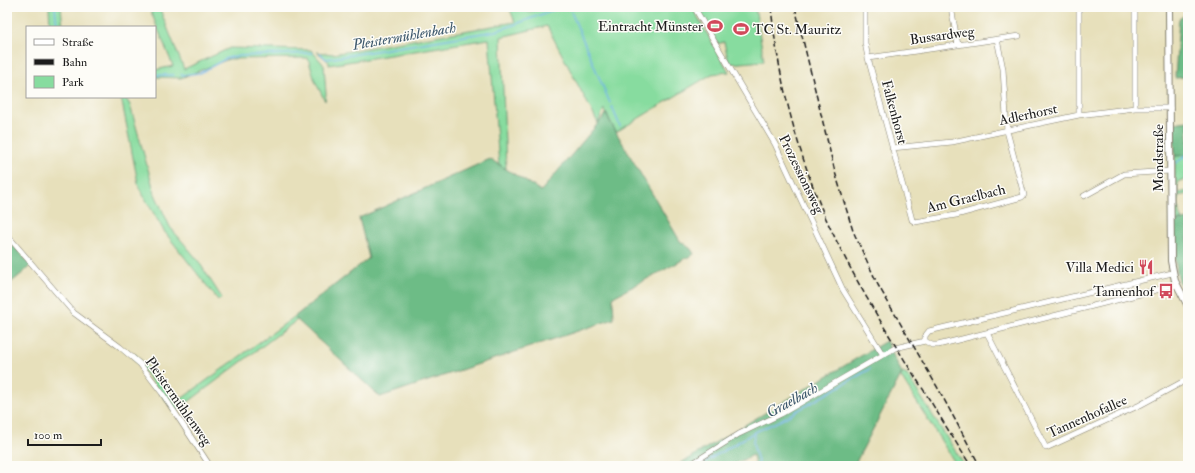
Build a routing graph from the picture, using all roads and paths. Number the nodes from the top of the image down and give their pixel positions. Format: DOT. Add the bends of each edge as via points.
graph roads {
  1 [pos="694,7"];
  2 [pos="865,7"];
  3 [pos="951,7"];
  4 [pos="1078,7"];
  5 [pos="1134,7"];
  6 [pos="1169,7"];
  7 [pos="1019,36"];
  8 [pos="997,40"];
  9 [pos="958,45"];
  10 [pos="868,58"];
  11 [pos="1136,108"];
  12 [pos="1170,108"];
  13 [pos="1079,115"];
  14 [pos="1007,131"];
  15 [pos="892,148"];
  16 [pos="1170,172"];
  17 [pos="1084,196"];
  18 [pos="914,221"];
  19 [pos="7,234"];
  20 [pos="1172,273"];
  21 [pos="1176,285"];
  22 [pos="1188,306"];
  23 [pos="987,333"];
  24 [pos="925,341"];
  25 [pos="883,354"];
  26 [pos="1188,380"];
  27 [pos="210,466"];
  28 [pos="688,466"];
  1 -- 25 [label="street, Prozessionsweg" via="783,158 844,290"];
  2 -- 10 [label="street, Falkenhorst" via="865,43"];
  3 -- 9 [label="street"];
  4 -- 13 [label="street"];
  5 -- 11 [label="street"];
  6 -- 12 [label="street, Mondstraße"];
  7 -- 8 [label="street, Bussardweg"];
  8 -- 9 [label="street, Bussardweg"];
  8 -- 14 [label="street" via="1003,69"];
  9 -- 10 [label="street, Bussardweg"];
  10 -- 15 [label="street, Falkenhorst"];
  11 -- 12 [label="street, Adlerhorst"];
  11 -- 13 [label="street, Adlerhorst"];
  12 -- 16 [label="street, Mondstraße"];
  13 -- 14 [label="street, Adlerhorst"];
  14 -- 15 [label="street, Adlerhorst" via="952,142"];
  14 -- 18 [label="street, Am Graelbach" via="1024,195 956,214"];
  15 -- 18 [label="street, Falkenhorst"];
  16 -- 17 [label="street" via="1124,174"];
  16 -- 20 [label="street, Mondstraße"];
  19 -- 27 [label="street, Pleistermühlenweg" via="74,313 140,364"];
  20 -- 21 [label="street, Mondstraße"];
  20 -- 24 [label="street" via="929,331"];
  21 -- 22 [label="street, Mondstraße"];
  21 -- 23 [label="street"];
  23 -- 24 [label="street" via="938,345"];
  23 -- 26 [label="street, Tannenhofallee" via="1046,448"];
  24 -- 25 [label="street" via="895,348"];
  25 -- 28 [label="street" via="781,414 739,434"];
}
